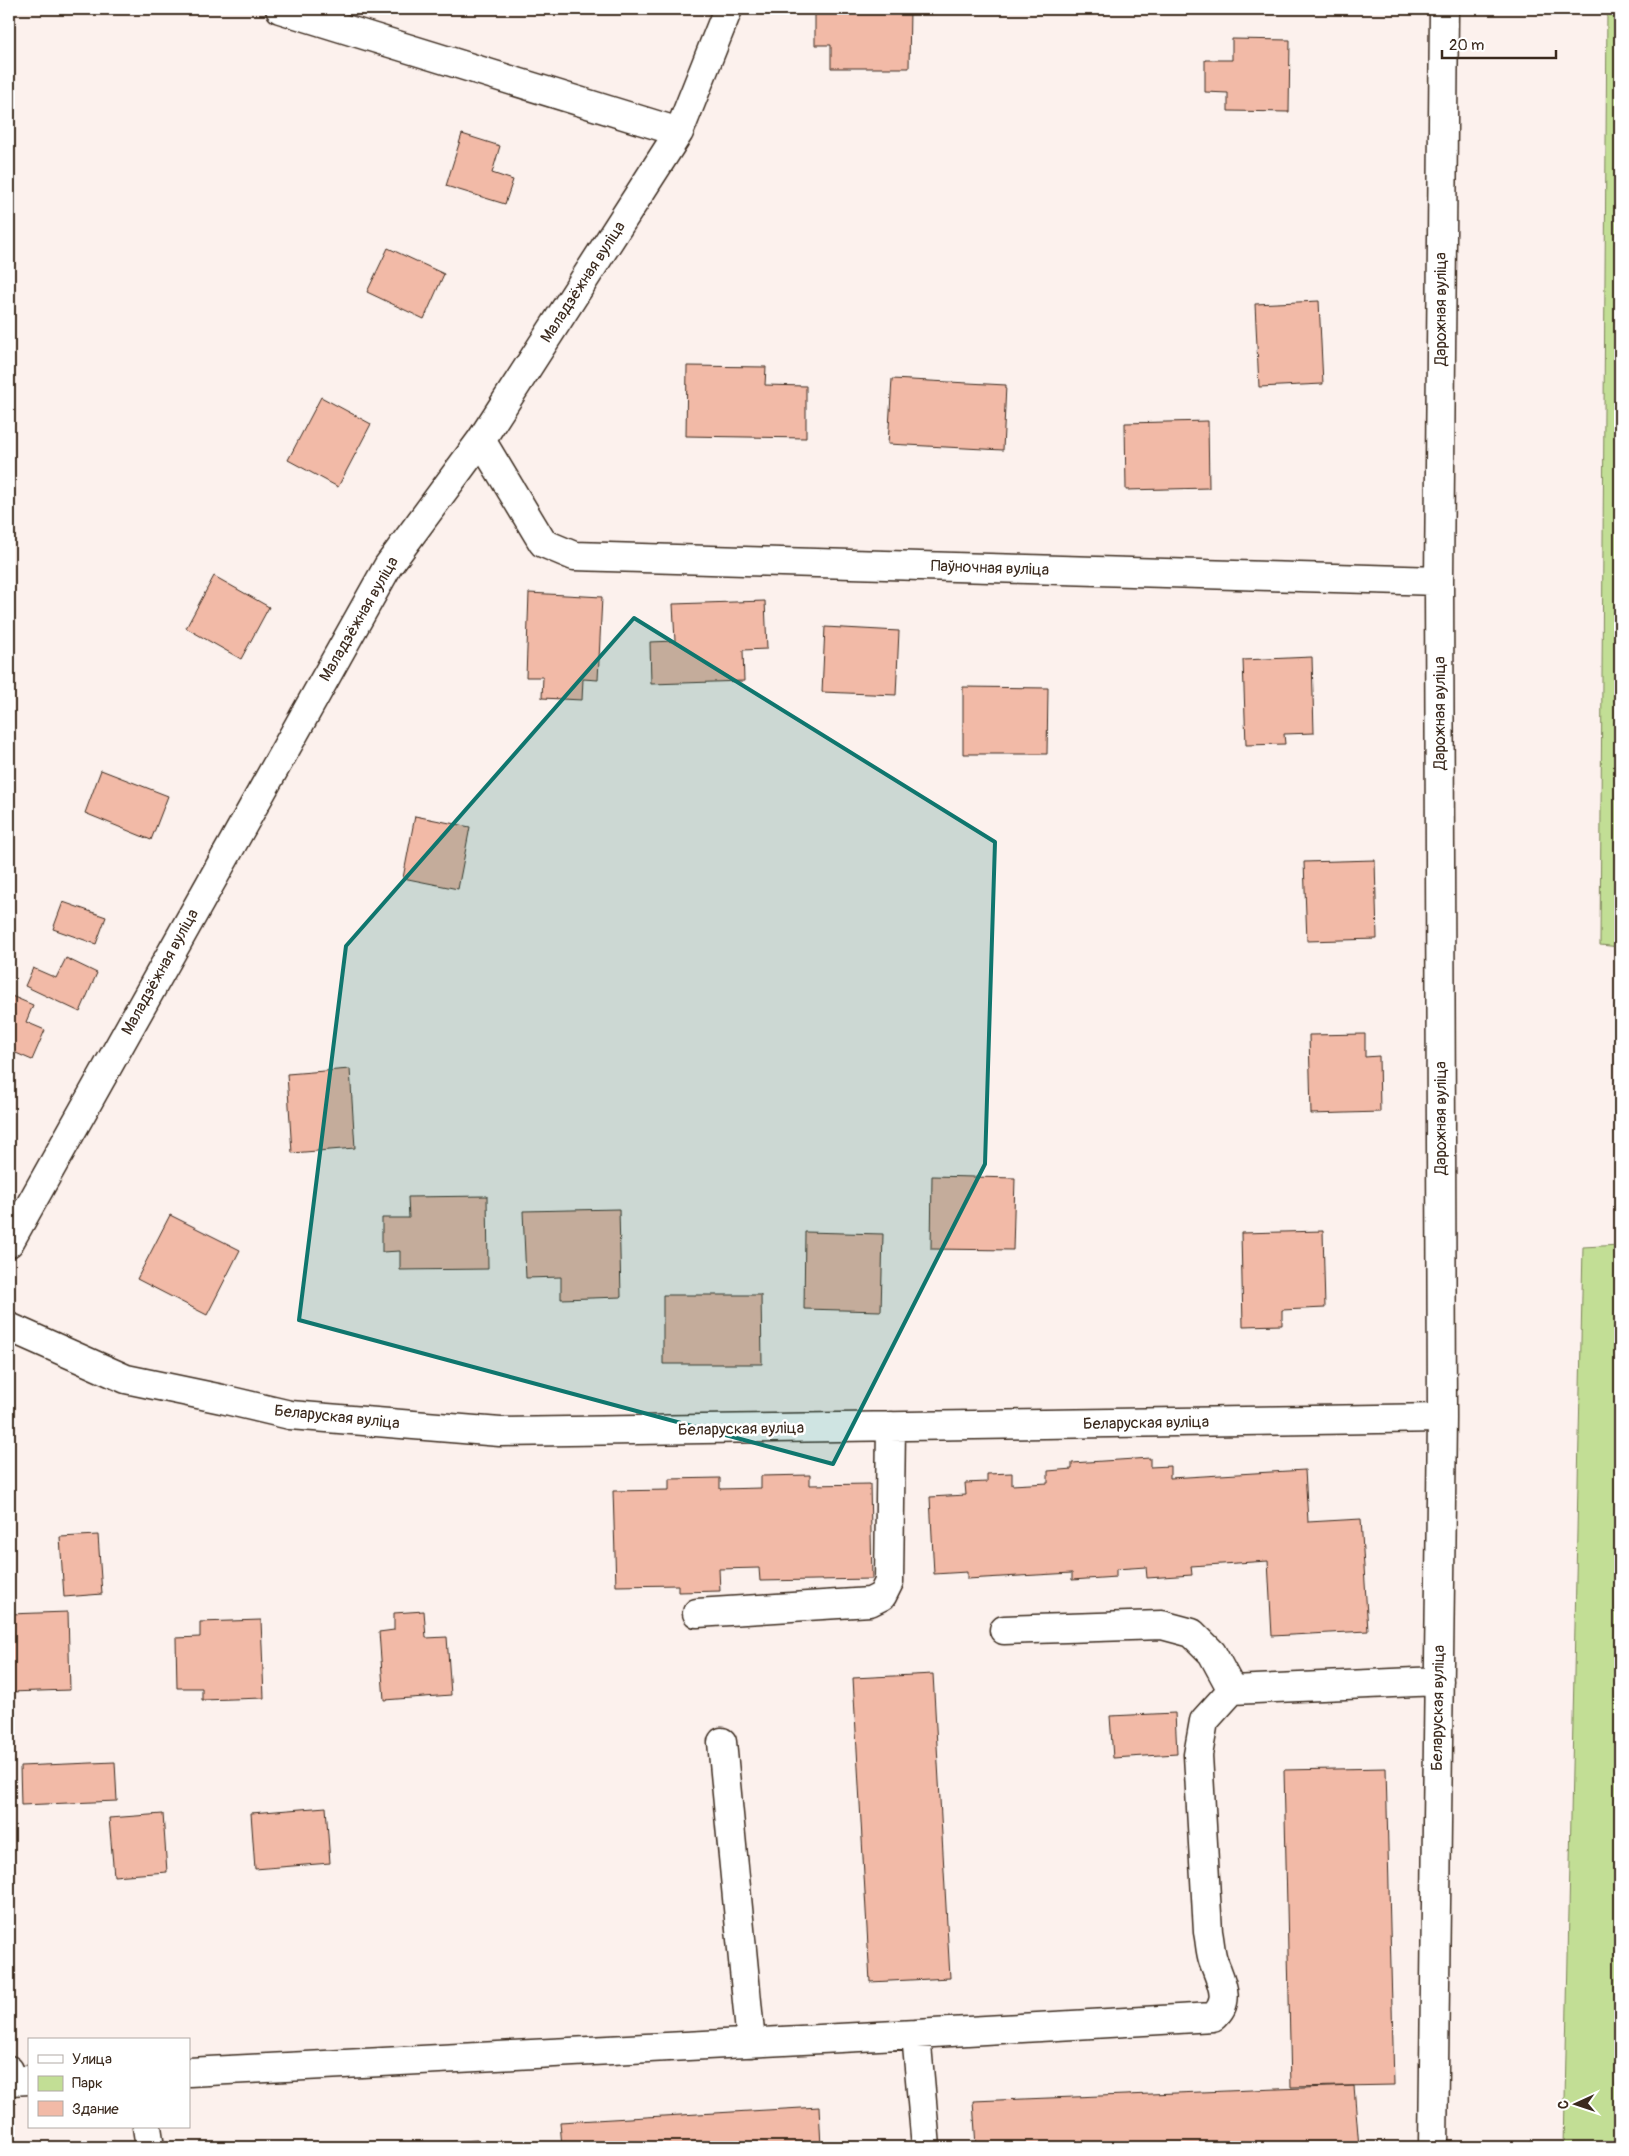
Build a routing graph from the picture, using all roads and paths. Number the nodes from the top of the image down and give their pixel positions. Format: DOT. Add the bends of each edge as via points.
graph roads {
  1 [pos="280,9"];
  2 [pos="728,9"];
  3 [pos="1444,9"];
  4 [pos="679,132"];
  5 [pos="481,440"];
  6 [pos="1439,581"];
  7 [pos="9,1244"];
  8 [pos="9,1327"];
  9 [pos="1442,1418"];
  10 [pos="891,1426"];
  11 [pos="697,1613"];
  12 [pos="1004,1630"];
  13 [pos="1439,1681"];
  14 [pos="1232,1690"];
  15 [pos="722,1742"];
  16 [pos="916,2034"];
  17 [pos="751,2043"];
  18 [pos="9,2070"];
  19 [pos="190,2072"];
  20 [pos="28,2080"];
  21 [pos="147,2128"];
  22 [pos="150,2147"];
  23 [pos="926,2147"];
  24 [pos="1433,2147"];
  1 -- 4 [label="street"];
  2 -- 4 [label="street, Маладзёжная вуліца"];
  3 -- 6 [label="street, Дарожная вуліца"];
  4 -- 5 [label="street, Маладзёжная вуліца"];
  5 -- 6 [label="street, Паўночная вуліца" via="543,543 574,556"];
  5 -- 7 [label="street, Маладзёжная вуліца" via="388,566"];
  6 -- 9 [label="street, Дарожная вуліца"];
  8 -- 10 [label="street, Беларуская вуліца" via="126,1380 290,1415 500,1432"];
  9 -- 10 [label="street, Беларуская вуліца"];
  9 -- 13 [label="street, Беларуская вуліца"];
  10 -- 11 [label="street" via="889,1582 882,1596 870,1602"];
  12 -- 14 [label="street" via="1162,1625 1192,1633 1212,1653"];
  13 -- 14 [label="street"];
  13 -- 24 [label="street, Беларуская вуліца"];
  14 -- 16 [label="street" via="1204,1722 1198,1755 1208,1932 1225,1999 1220,2011 1206,2019"];
  15 -- 17 [label="street"];
  16 -- 17 [label="street"];
  16 -- 23 [label="street"];
  17 -- 19 [label="street"];
  18 -- 20 [label="street" via="10,2081"];
  21 -- 22 [label="street"];
}
